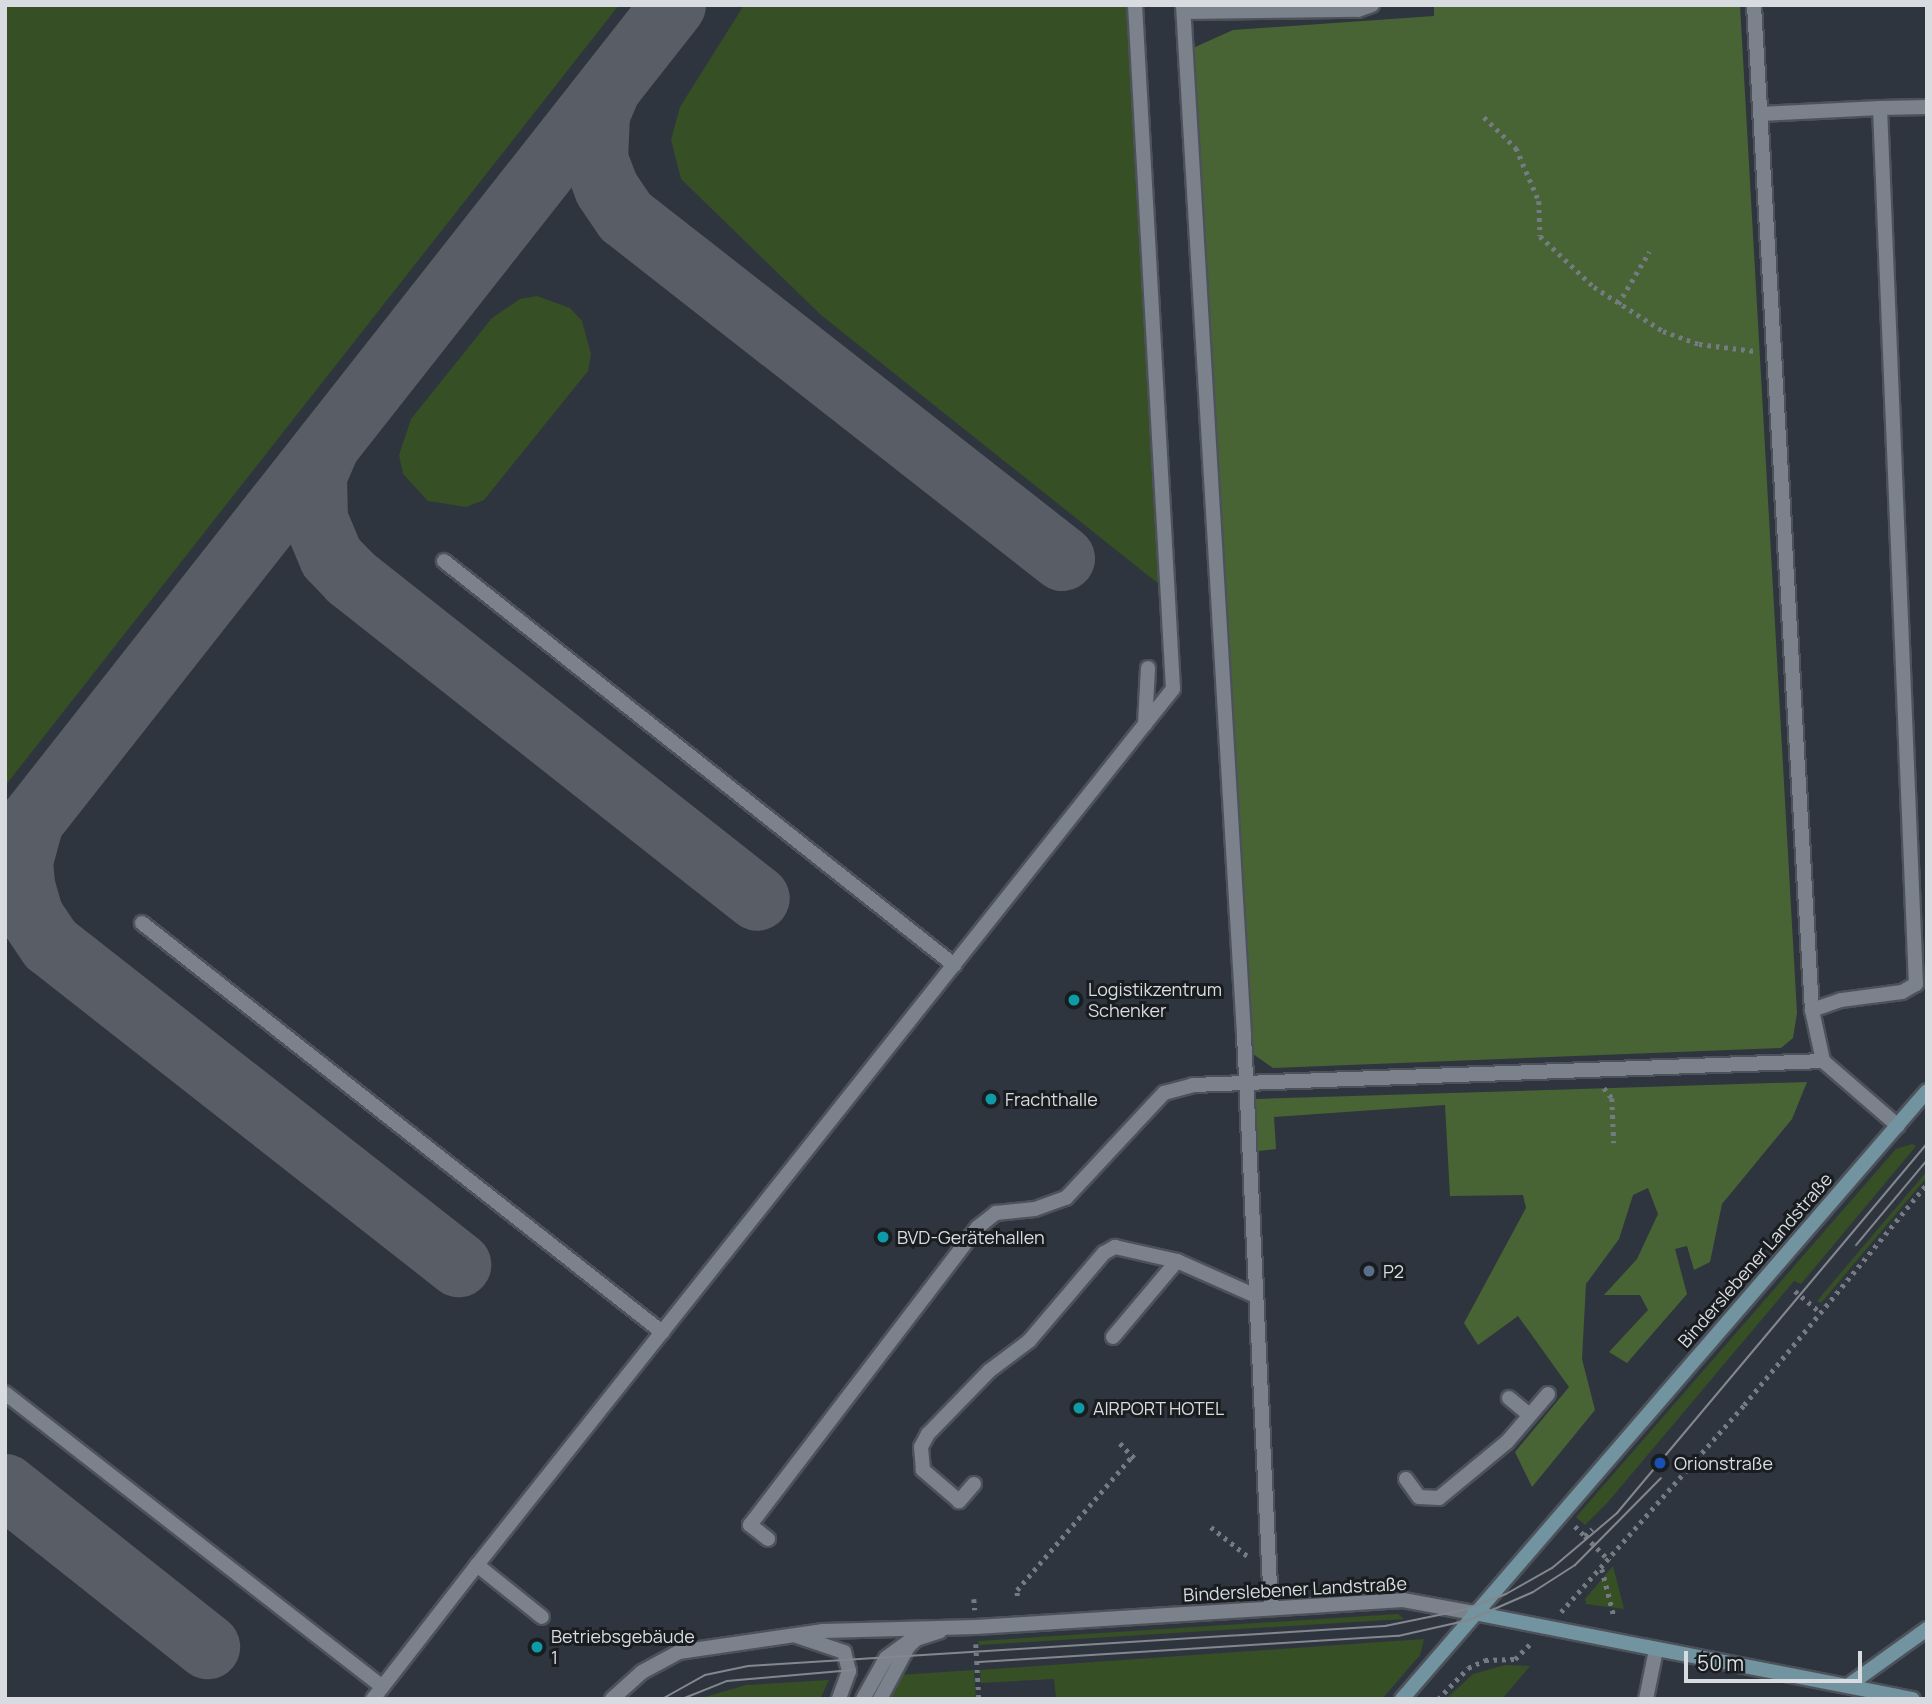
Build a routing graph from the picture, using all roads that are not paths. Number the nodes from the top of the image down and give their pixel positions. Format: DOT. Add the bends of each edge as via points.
graph roads {
  1 [pos="1135,5"];
  2 [pos="1372,5"];
  3 [pos="1754,5"];
  4 [pos="1183,9"];
  5 [pos="1927,107"];
  6 [pos="1880,108"];
  7 [pos="1760,114"];
  8 [pos="444,561"];
  9 [pos="1148,668"];
  10 [pos="1145,724"];
  11 [pos="142,923"];
  12 [pos="954,965"];
  13 [pos="1927,972"];
  14 [pos="1916,984"];
  15 [pos="1812,1010"];
  16 [pos="1823,1061"];
  17 [pos="1246,1084"];
  18 [pos="1927,1091"];
  19 [pos="1898,1126"];
  20 [pos="1177,1261"];
  21 [pos="1255,1296"];
  22 [pos="662,1332"];
  23 [pos="1113,1337"];
  24 [pos="5,1393"];
  25 [pos="1548,1394"];
  26 [pos="1509,1398"];
  27 [pos="1529,1415"];
  28 [pos="1406,1479"];
  29 [pos="974,1484"];
  30 [pos="768,1539"];
  31 [pos="477,1565"];
  32 [pos="1271,1607"];
  33 [pos="1474,1613"];
  34 [pos="542,1617"];
  35 [pos="955,1628"];
  36 [pos="1927,1629"];
  37 [pos="793,1635"];
  38 [pos="916,1639"];
  39 [pos="1657,1650"];
  40 [pos="1849,1685"];
  41 [pos="382,1687"];
  42 [pos="373,1699"];
  43 [pos="612,1699"];
  44 [pos="839,1699"];
  45 [pos="863,1699"];
  46 [pos="880,1699"];
  47 [pos="1402,1699"];
  48 [pos="1646,1699"];
  49 [pos="1913,1699"];
  1 -- 10 [label="street" via="1173,689"];
  2 -- 4 [label="street" via="1358,10"];
  3 -- 7 [label="street"];
  4 -- 17 [label="street"];
  5 -- 6 [label="street"];
  6 -- 7 [label="street"];
  6 -- 14 [label="street"];
  7 -- 15 [label="street"];
  8 -- 12 [label="street"];
  9 -- 10 [label="street"];
  10 -- 12 [label="street"];
  11 -- 22 [label="street"];
  12 -- 22 [label="street"];
  13 -- 14 [label="street"];
  14 -- 15 [label="street" via="1902,992 1841,1000"];
  15 -- 16 [label="street"];
  16 -- 17 [label="street"];
  16 -- 19 [label="street"];
  17 -- 21 [label="street"];
  17 -- 30 [label="street" via="1193,1085 1164,1093 1066,1198 1035,1209 996,1213 978,1227 750,1525"];
  18 -- 19 [label="street, Binderslebener Landstraße"];
  19 -- 33 [label="street, Binderslebener Landstraße"];
  20 -- 21 [label="street"];
  20 -- 23 [label="street"];
  20 -- 29 [label="street" via="1115,1247 1104,1253 1029,1341 989,1371 928,1434 921,1447 923,1470 959,1501"];
  21 -- 32 [label="street"];
  22 -- 31 [label="street"];
  24 -- 41 [label="street"];
  25 -- 27 [label="street"];
  26 -- 27 [label="street"];
  27 -- 28 [label="street" via="1507,1442 1439,1498 1419,1497"];
  31 -- 34 [label="street"];
  31 -- 41 [label="street"];
  32 -- 33 [label="street, Binderslebener Landstraße" via="1403,1600"];
  32 -- 35 [label="street, Binderslebener Landstraße"];
  33 -- 39 [label="street"];
  33 -- 47 [label="street"];
  35 -- 37 [label="street, Binderslebener Landstraße" via="904,1626"];
  35 -- 38 [label="street"];
  36 -- 40 [label="street"];
  37 -- 43 [label="street, Binderslebener Landstraße" via="678,1652 642,1672"];
  37 -- 44 [label="street" via="844,1652 849,1671"];
  38 -- 45 [label="street" via="893,1649"];
  38 -- 46 [label="street" via="894,1667"];
  39 -- 40 [label="street"];
  39 -- 48 [label="street"];
  40 -- 49 [label="street"];
  41 -- 42 [label="street"];
}
